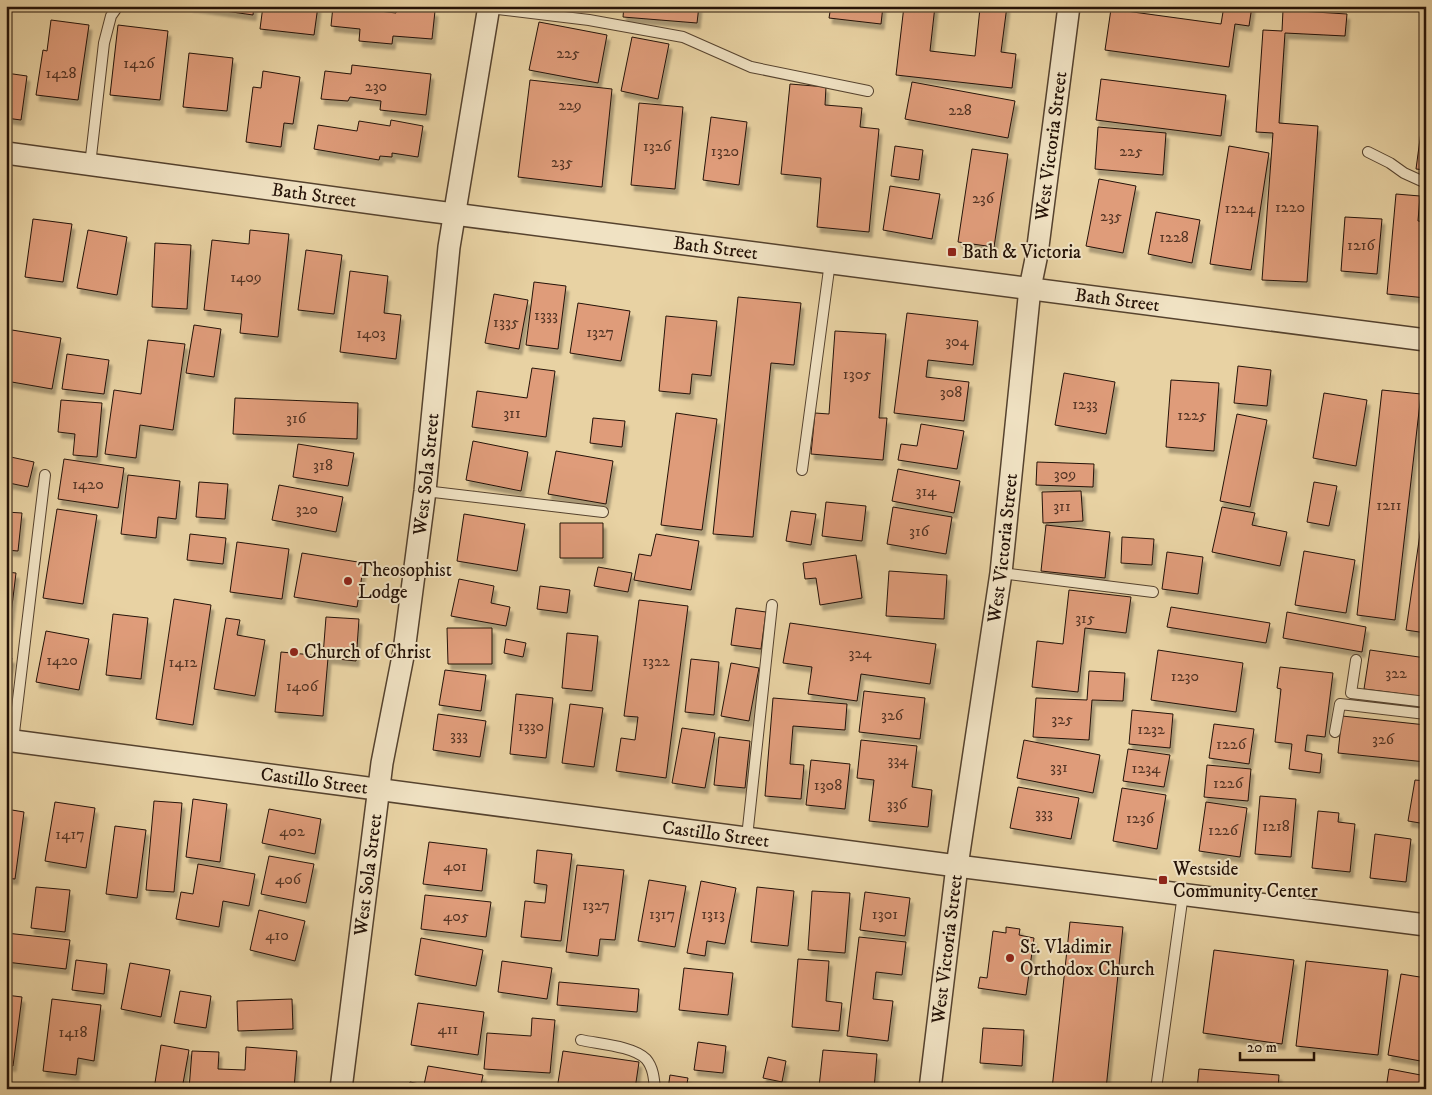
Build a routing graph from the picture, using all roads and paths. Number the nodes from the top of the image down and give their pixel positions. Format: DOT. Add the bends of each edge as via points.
graph roads {
  1 [pos="118,6"];
  2 [pos="1068,6"];
  3 [pos="489,7"];
  4 [pos="868,91"];
  5 [pos="1368,152"];
  6 [pos="6,153"];
  7 [pos="90,165"];
  8 [pos="1426,183"];
  9 [pos="455,213"];
  10 [pos="830,262"];
  11 [pos="1030,288"];
  12 [pos="1426,340"];
  13 [pos="802,470"];
  14 [pos="45,475"];
  15 [pos="425,491"];
  16 [pos="603,512"];
  17 [pos="1001,573"];
  18 [pos="1153,592"];
  19 [pos="772,605"];
  20 [pos="1356,660"];
  21 [pos="1426,702"];
  22 [pos="1426,714"];
  23 [pos="1335,732"];
  24 [pos="10,741"];
  25 [pos="379,790"];
  26 [pos="747,837"];
  27 [pos="957,866"];
  28 [pos="1183,894"];
  29 [pos="1426,925"];
  30 [pos="581,1040"];
  31 [pos="341,1089"];
  32 [pos="655,1089"];
  33 [pos="930,1089"];
  34 [pos="1156,1089"];
  1 -- 7 [label="lane" via="111,16 104,43"];
  2 -- 11 [label="street, West Victoria Street"];
  3 -- 4 [label="lane" via="588,20 684,38 751,67"];
  3 -- 9 [label="street, West Sola Street"];
  5 -- 8 [label="lane"];
  6 -- 7 [label="street, Bath Street"];
  7 -- 9 [label="street, Bath Street"];
  9 -- 10 [label="street, Bath Street"];
  9 -- 15 [label="street, West Sola Street"];
  10 -- 11 [label="street, Bath Street"];
  10 -- 13 [label="lane"];
  11 -- 12 [label="street, Bath Street"];
  11 -- 17 [label="street, West Victoria Street"];
  14 -- 24 [label="lane"];
  15 -- 16 [label="lane"];
  15 -- 25 [label="street, West Sola Street" via="404,651 384,748"];
  17 -- 18 [label="lane"];
  17 -- 27 [label="street, West Victoria Street"];
  19 -- 26 [label="lane"];
  20 -- 21 [label="lane" via="1351,693"];
  22 -- 23 [label="lane" via="1340,704"];
  24 -- 25 [label="street, Castillo Street"];
  25 -- 26 [label="street, Castillo Street"];
  25 -- 31 [label="street, West Sola Street"];
  26 -- 27 [label="street, Castillo Street"];
  27 -- 28 [label="street, Castillo Street"];
  27 -- 33 [label="street, West Victoria Street"];
  28 -- 29 [label="street, Castillo Street"];
  28 -- 34 [label="lane"];
  30 -- 32 [label="lane" via="635,1051 647,1060 653,1072"];
}
